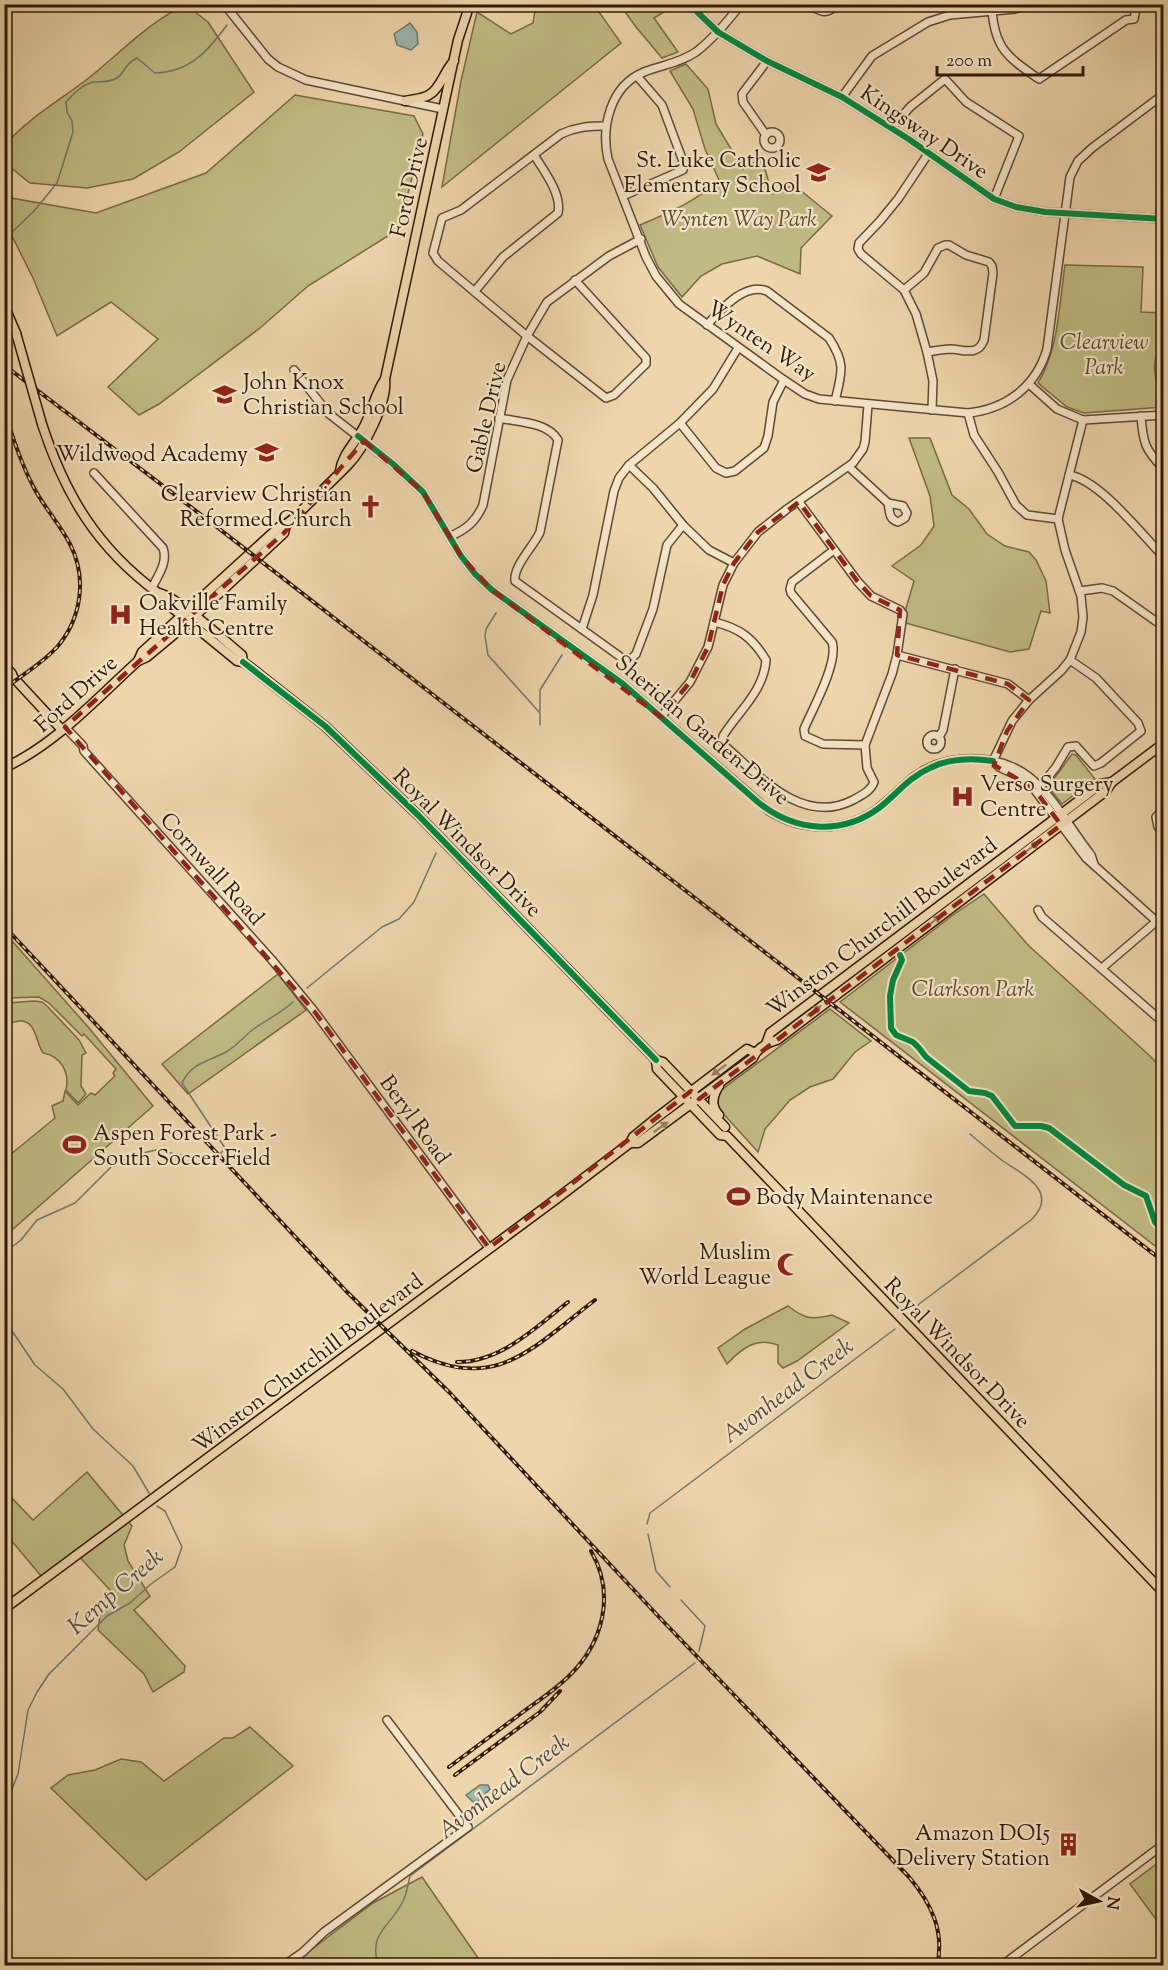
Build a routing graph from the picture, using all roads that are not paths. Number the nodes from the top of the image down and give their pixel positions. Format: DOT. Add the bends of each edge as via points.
graph roads {
  1 [pos="224,4"];
  2 [pos="470,4"];
  3 [pos="689,4"];
  4 [pos="741,4"];
  5 [pos="807,4"];
  6 [pos="838,4"];
  7 [pos="1033,4"];
  8 [pos="1137,4"];
  9 [pos="992,10"];
  10 [pos="718,32"];
  11 [pos="454,61"];
  12 [pos="767,61"];
  13 [pos="637,76"];
  14 [pos="1164,94"];
  15 [pos="842,97"];
  16 [pos="405,101"];
  17 [pos="443,110"];
  18 [pos="605,126"];
  19 [pos="892,128"];
  20 [pos="766,135"];
  21 [pos="928,154"];
  22 [pos="534,155"];
  23 [pos="1164,190"];
  24 [pos="623,195"];
  25 [pos="994,199"];
  26 [pos="1064,213"];
  27 [pos="1162,219"];
  28 [pos="641,239"];
  29 [pos="575,280"];
  30 [pos="904,290"];
  31 [pos="475,291"];
  32 [pos="4,305"];
  33 [pos="707,325"];
  34 [pos="527,336"];
  35 [pos="738,348"];
  36 [pos="927,352"];
  37 [pos="294,370"];
  38 [pos="784,380"];
  39 [pos="1029,384"];
  40 [pos="835,401"];
  41 [pos="868,405"];
  42 [pos="932,410"];
  43 [pos="968,413"];
  44 [pos="1164,415"];
  45 [pos="1141,416"];
  46 [pos="499,418"];
  47 [pos="1083,420"];
  48 [pos="680,423"];
  49 [pos="361,439"];
  50 [pos="629,465"];
  51 [pos="849,467"];
  52 [pos="1164,469"];
  53 [pos="94,473"];
  54 [pos="1069,475"];
  55 [pos="799,502"];
  56 [pos="888,503"];
  57 [pos="1058,519"];
  58 [pos="683,525"];
  59 [pos="451,536"];
  60 [pos="834,550"];
  61 [pos="1164,557"];
  62 [pos="734,563"];
  63 [pos="155,591"];
  64 [pos="1080,591"];
  65 [pos="188,616"];
  66 [pos="714,622"];
  67 [pos="1164,627"];
  68 [pos="582,629"];
  69 [pos="897,655"];
  70 [pos="1070,660"];
  71 [pos="4,665"];
  72 [pos="955,669"];
  73 [pos="1029,700"];
  74 [pos="661,717"];
  75 [pos="63,729"];
  76 [pos="939,737"];
  77 [pos="1164,743"];
  78 [pos="865,745"];
  79 [pos="993,761"];
  80 [pos="4,768"];
  81 [pos="1040,787"];
  82 [pos="1164,809"];
  83 [pos="1061,820"];
  84 [pos="1164,831"];
  85 [pos="1038,910"];
  86 [pos="1164,915"];
  87 [pos="1157,922"];
  88 [pos="1164,928"];
  89 [pos="1102,968"];
  90 [pos="314,1011"];
  91 [pos="1164,1023"];
  92 [pos="755,1053"];
  93 [pos="734,1072"];
  94 [pos="687,1094"];
  95 [pos="4,1096"];
  96 [pos="695,1102"];
  97 [pos="4,1109"];
  98 [pos="726,1132"];
  99 [pos="630,1143"];
  100 [pos="489,1248"];
  101 [pos="1164,1593"];
  102 [pos="4,1609"];
  103 [pos="387,1720"];
  104 [pos="1164,1844"];
  105 [pos="283,1965"];
  106 [pos="1001,1965"];
  1 -- 16 [label="street" via="278,67 306,80"];
  2 -- 11 [label="main road, Ford Drive"];
  3 -- 10 [label="street, Kingsway Drive"];
  4 -- 10 [label="street, Wynten Way"];
  5 -- 6 [label="street" via="823,13"];
  7 -- 9 [label="street"];
  8 -- 9 [label="street" via="1134,18 1039,80 1001,46 995,35"];
  9 -- 15 [label="street" via="950,15 911,31 872,56"];
  10 -- 12 [label="street, Kingsway Drive"];
  10 -- 13 [label="street, Wynten Way" via="696,52"];
  11 -- 16 [label="main road" via="437,88 427,96"];
  11 -- 17 [label="main road, Ford Drive"];
  12 -- 15 [label="street, Kingsway Drive"];
  12 -- 20 [label="street" via="742,94 743,102"];
  13 -- 18 [label="street, Wynten Way" via="619,93"];
  13 -- 24 [label="street" via="662,105 684,164 683,170"];
  14 -- 26 [label="street, Wynten Way" via="1078,162 1067,186"];
  15 -- 19 [label="street, Kingsway Drive"];
  16 -- 17 [label="street"];
  17 -- 49 [label="main road, Ford Drive" via="385,379"];
  18 -- 22 [label="street" via="572,129"];
  18 -- 24 [label="street, Wynten Way" via="608,159"];
  19 -- 21 [label="street, Kingsway Drive"];
  19 -- 25 [label="street" via="910,107 945,79 966,102 1019,136"];
  21 -- 25 [label="street, Kingsway Drive"];
  21 -- 30 [label="street" via="898,199 859,243 861,254"];
  22 -- 31 [label="street" via="559,201 558,213 503,257"];
  22 -- 31 [label="street" via="461,210 445,215 439,223 435,258"];
  23 -- 27 [label="street"];
  24 -- 28 [label="street, Wynten Way"];
  25 -- 26 [label="street, Kingsway Drive" via="1016,207"];
  26 -- 27 [label="street, Kingsway Drive"];
  26 -- 39 [label="street, Wynten Way" via="1047,349"];
  28 -- 29 [label="street, Gable Drive"];
  28 -- 33 [label="street, Wynten Way" via="656,276 679,304"];
  29 -- 34 [label="street, Gable Drive" via="547,302"];
  29 -- 34 [label="street" via="646,358 646,364 606,398"];
  30 -- 36 [label="street"];
  30 -- 36 [label="street" via="924,273 938,248 945,245 992,266 981,347 973,351"];
  31 -- 34 [label="street"];
  32 -- 63 [label="main road, Royal Windsor Drive, bridge" via="60,474 104,543"];
  33 -- 35 [label="street, Wynten Way"];
  33 -- 40 [label="street" via="734,299 747,292 767,291 829,338 834,346 842,362"];
  34 -- 46 [label="street, Gable Drive" via="510,370"];
  35 -- 38 [label="street, Wynten Way"];
  35 -- 48 [label="street" via="713,389"];
  36 -- 42 [label="street" via="933,381"];
  37 -- 49 [label="street, Sheridan Garden Drive" via="320,405"];
  38 -- 40 [label="street, Wynten Way" via="805,394"];
  38 -- 48 [label="street" via="773,402 764,448 735,471 716,468"];
  39 -- 43 [label="street, Wynten Way" via="1003,404"];
  39 -- 47 [label="street" via="1056,409"];
  40 -- 41 [label="street, Wynten Way"];
  41 -- 42 [label="street, Wynten Way"];
  41 -- 51 [label="street" via="863,449"];
  42 -- 43 [label="street, Wynten Way"];
  43 -- 57 [label="street" via="974,435 1016,505 1027,515"];
  44 -- 45 [label="street"];
  45 -- 47 [label="street"];
  45 -- 52 [label="street" via="1144,444"];
  46 -- 59 [label="street, Gable Drive" via="483,505 469,527"];
  46 -- 68 [label="street" via="538,426 558,440 540,532 514,577 519,585"];
  47 -- 54 [label="street"];
  48 -- 50 [label="street"];
  49 -- 59 [label="street, Sheridan Garden Drive" via="423,492"];
  49 -- 65 [label="main road, Ford Drive" via="347,466"];
  50 -- 58 [label="street"];
  50 -- 68 [label="street" via="614,491 594,595"];
  51 -- 55 [label="street"];
  51 -- 56 [label="street"];
  53 -- 63 [label="street" via="163,548 165,562"];
  54 -- 57 [label="street"];
  54 -- 61 [label="street" via="1099,489"];
  55 -- 60 [label="street"];
  55 -- 62 [label="street" via="758,532"];
  57 -- 64 [label="street"];
  58 -- 62 [label="street" via="709,550"];
  58 -- 68 [label="street" via="667,544 653,609 634,658 622,658"];
  59 -- 74 [label="street, Sheridan Garden Drive" via="468,565 492,590 613,677"];
  60 -- 69 [label="street" via="871,596 903,614"];
  60 -- 78 [label="street" via="795,579 790,589 835,649 825,685 804,729 805,736 823,744"];
  62 -- 66 [label="street" via="723,585"];
  63 -- 65 [label="main road, Royal Windsor Drive"];
  64 -- 67 [label="street" via="1113,591"];
  64 -- 70 [label="street" via="1081,632"];
  65 -- 75 [label="main road, Ford Drive" via="142,652 138,661"];
  65 -- 94 [label="main road, Royal Windsor Drive" via="237,661 325,726 419,816 656,1060 657,1069"];
  66 -- 74 [label="street" via="695,674"];
  66 -- 78 [label="street" via="736,628 766,660 750,702 722,741 771,787 805,805 849,802 873,785"];
  69 -- 72 [label="street"];
  69 -- 78 [label="street"];
  70 -- 73 [label="street"];
  70 -- 81 [label="street" via="1096,678 1141,731 1094,766 1076,746 1068,747"];
  71 -- 75 [label="main road, Cornwall Road"];
  72 -- 73 [label="street" via="1008,684"];
  72 -- 76 [label="street"];
  73 -- 79 [label="street" via="1007,730"];
  74 -- 79 [label="street, Sheridan Garden Drive" via="769,811 811,827 849,824 862,818 932,767 966,759"];
  75 -- 80 [label="main road, Ford Drive" via="30,755"];
  75 -- 90 [label="street, Cornwall Road"];
  77 -- 83 [label="main road, Winston Churchill Boulevard" via="1112,782 1101,784"];
  79 -- 81 [label="street, Sheridan Garden Drive" via="1014,767"];
  79 -- 83 [label="street, Sheridan Garden Drive" via="1034,789"];
  81 -- 83 [label="street, Sheridan Garden Drive"];
  82 -- 84 [label="street" via="1156,817 1158,827"];
  83 -- 87 [label="street" via="1086,858"];
  83 -- 92 [label="main road, Winston Churchill Boulevard" via="770,1033 766,1044"];
  85 -- 89 [label="street"];
  86 -- 87 [label="street"];
  87 -- 88 [label="street"];
  87 -- 89 [label="street"];
  89 -- 91 [label="street"];
  90 -- 100 [label="street, Beryl Road"];
  92 -- 93 [label="main road, Winston Churchill Boulevard"];
  92 -- 94 [label="main road, Winston Churchill Boulevard, one-way" via="747,1049"];
  93 -- 96 [label="main road, Winston Churchill Boulevard"];
  93 -- 98 [label="main road" via="718,1086 713,1099"];
  94 -- 96 [label="main road, Royal Windsor Drive"];
  94 -- 99 [label="main road, Winston Churchill Boulevard"];
  95 -- 97 [label="street"];
  96 -- 98 [label="main road, Royal Windsor Drive" via="720,1135"];
  99 -- 96 [label="main road, Winston Churchill Boulevard, one-way" via="638,1143"];
  98 -- 101 [label="main road, Royal Windsor Drive"];
  99 -- 100 [label="main road, Winston Churchill Boulevard"];
  100 -- 102 [label="main road, Winston Churchill Boulevard"];
  103 -- 105 [label="street" via="468,1827"];
  104 -- 106 [label="street"];
}
